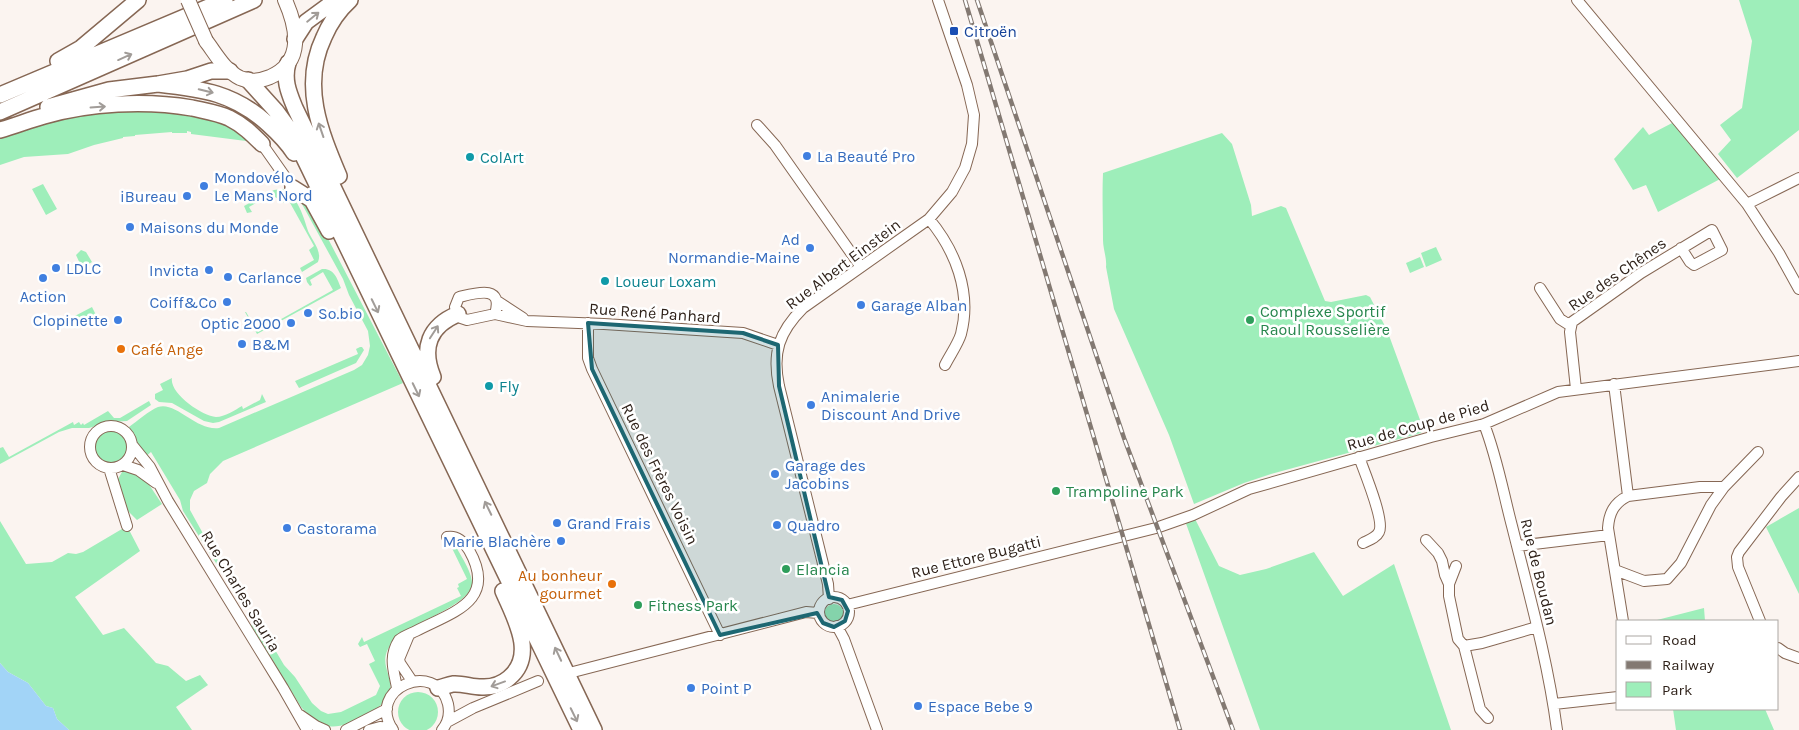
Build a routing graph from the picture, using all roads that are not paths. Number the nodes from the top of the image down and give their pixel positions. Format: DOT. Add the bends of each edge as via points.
graph roads {
  1 [pos="188,0"];
  2 [pos="225,0"];
  3 [pos="254,0"];
  4 [pos="336,0"];
  5 [pos="350,0"];
  6 [pos="938,0"];
  7 [pos="1577,0"];
  8 [pos="132,3"];
  9 [pos="286,4"];
  10 [pos="295,39"];
  11 [pos="288,63"];
  12 [pos="230,71"];
  13 [pos="248,80"];
  14 [pos="158,84"];
  15 [pos="0,89"];
  16 [pos="0,95"];
  17 [pos="0,112"];
  18 [pos="0,124"];
  19 [pos="757,124"];
  20 [pos="0,130"];
  21 [pos="262,144"];
  22 [pos="1799,178"];
  23 [pos="292,188"];
  24 [pos="1747,204"];
  25 [pos="929,220"];
  26 [pos="336,226"];
  27 [pos="1681,248"];
  28 [pos="356,265"];
  29 [pos="861,267"];
  30 [pos="1540,288"];
  31 [pos="1799,289"];
  32 [pos="497,301"];
  33 [pos="458,314"];
  34 [pos="496,314"];
  35 [pos="527,321"];
  36 [pos="588,323"];
  37 [pos="1571,326"];
  38 [pos="778,346"];
  39 [pos="414,352"];
  40 [pos="1799,360"];
  41 [pos="945,364"];
  42 [pos="1614,384"];
  43 [pos="1576,389"];
  44 [pos="1484,424"];
  45 [pos="450,428"];
  46 [pos="133,446"];
  47 [pos="446,451"];
  48 [pos="1758,452"];
  49 [pos="1359,458"];
  50 [pos="123,465"];
  51 [pos="109,468"];
  52 [pos="1799,478"];
  53 [pos="159,485"];
  54 [pos="1724,487"];
  55 [pos="1628,496"];
  56 [pos="127,526"];
  57 [pos="1609,535"];
  58 [pos="447,537"];
  59 [pos="1112,540"];
  60 [pos="1426,540"];
  61 [pos="1364,543"];
  62 [pos="1517,546"];
  63 [pos="1456,566"];
  64 [pos="1615,570"];
  65 [pos="1449,584"];
  66 [pos="829,599"];
  67 [pos="847,605"];
  68 [pos="818,613"];
  69 [pos="1623,620"];
  70 [pos="1760,620"];
  71 [pos="837,626"];
  72 [pos="1538,627"];
  73 [pos="410,634"];
  74 [pos="720,635"];
  75 [pos="1464,646"];
  76 [pos="1779,649"];
  77 [pos="1799,658"];
  78 [pos="573,672"];
  79 [pos="412,681"];
  80 [pos="538,681"];
  81 [pos="397,688"];
  82 [pos="438,688"];
  83 [pos="1616,697"];
  84 [pos="1554,704"];
  85 [pos="448,705"];
  86 [pos="473,708"];
  87 [pos="387,709"];
  88 [pos="298,713"];
  89 [pos="1488,718"];
  90 [pos="444,727"];
  91 [pos="392,729"];
  92 [pos="307,730"];
  93 [pos="325,730"];
  94 [pos="346,730"];
  95 [pos="369,730"];
  96 [pos="581,730"];
  97 [pos="594,730"];
  98 [pos="877,730"];
  99 [pos="1557,730"];
  1 -- 12 [label="main road, bridge" via="206,41"];
  2 -- 16 [label="highway"];
  17 -- 3 [label="highway, one-way"];
  10 -- 4 [label="highway, one-way" via="306,22"];
  39 -- 5 [label="highway, one-way" via="330,157 315,110 313,83 318,48 331,22"];
  6 -- 25 [label="street, Rue Albert Einstein" via="967,84 974,115 972,144 965,168 952,192"];
  7 -- 24 [label="street"];
  8 -- 15 [label="highway" via="81,48 48,68"];
  9 -- 10 [label="main road"];
  10 -- 11 [label="main road"];
  11 -- 13 [label="main road" via="272,76"];
  11 -- 39 [label="highway" via="285,75 292,100"];
  12 -- 13 [label="main road"];
  12 -- 14 [label="highway" via="211,71"];
  13 -- 26 [label="highway" via="292,133"];
  14 -- 18 [label="highway" via="92,94"];
  14 -- 26 [label="highway, one-way" via="207,91 250,108 290,146 330,223"];
  19 -- 29 [label="street"];
  20 -- 21 [label="highway, one-way" via="45,116 91,108 171,105 229,118 246,128"];
  21 -- 23 [label="street"];
  22 -- 24 [label="street"];
  23 -- 28 [label="highway" via="312,200 341,253"];
  24 -- 31 [label="street"];
  25 -- 29 [label="street, Rue Albert Einstein"];
  25 -- 41 [label="street" via="942,234 954,257 965,306 961,335"];
  26 -- 28 [label="highway"];
  27 -- 37 [label="street, Rue des Chênes" via="1575,318"];
  28 -- 47 [label="highway, one-way"];
  29 -- 38 [label="street, Rue Albert Einstein" via="803,308 788,324"];
  30 -- 37 [label="street, Rue des Chênes" via="1560,319"];
  32 -- 33 [label="street" via="495,296 484,291 459,298 455,307"];
  32 -- 34 [label="street"];
  32 -- 35 [label="street"];
  33 -- 34 [label="street" via="467,320"];
  45 -- 33 [label="highway, one-way" via="448,412 428,366 427,348 441,322"];
  34 -- 35 [label="street, Rue René Panhard"];
  35 -- 36 [label="street, Rue René Panhard"];
  36 -- 38 [label="street, Rue René Panhard" via="743,333"];
  36 -- 74 [label="street, Rue des Frères Voisin" via="588,358 592,369"];
  37 -- 43 [label="street, Rue des Chênes"];
  38 -- 66 [label="street, Rue Albert Einstein" via="776,371 779,386"];
  39 -- 45 [label="highway"];
  40 -- 42 [label="street, Rue de Coup de Pied"];
  42 -- 43 [label="street, Rue de Coup de Pied"];
  42 -- 55 [label="street"];
  43 -- 44 [label="street, Rue de Coup de Pied" via="1558,392"];
  44 -- 49 [label="street, Rue de Coup de Pied"];
  44 -- 62 [label="street, Rue de Boudan"];
  97 -- 45 [label="highway, one-way"];
  46 -- 50 [label="street"];
  46 -- 51 [label="street" via="129,435 120,428 108,426 97,431 90,443 92,456"];
  46 -- 53 [label="street, Rue Charles Sauria"];
  47 -- 82 [label="highway, one-way" via="456,484 520,630 522,654 513,674 494,686 453,684"];
  47 -- 96 [label="highway, one-way"];
  48 -- 54 [label="street"];
  49 -- 59 [label="street, Rue de Coup de Pied" via="1249,489 1184,518"];
  49 -- 61 [label="street" via="1381,520 1380,531"];
  50 -- 51 [label="street"];
  50 -- 53 [label="street, Rue Charles Sauria" via="138,470"];
  51 -- 56 [label="street"];
  52 -- 70 [label="street" via="1737,557"];
  53 -- 88 [label="street, Rue Charles Sauria"];
  54 -- 55 [label="street"];
  54 -- 64 [label="street" via="1681,563 1667,579 1644,581"];
  55 -- 57 [label="street" via="1620,500 1609,516"];
  57 -- 62 [label="street"];
  57 -- 64 [label="street"];
  58 -- 73 [label="street" via="460,540 470,553 478,572 476,593 450,613"];
  59 -- 67 [label="street, Rue Ettore Bugatti"];
  60 -- 65 [label="street" via="1438,553"];
  62 -- 72 [label="street, Rue de Boudan"];
  63 -- 65 [label="street"];
  64 -- 69 [label="street"];
  65 -- 75 [label="street" via="1458,639"];
  66 -- 67 [label="street" via="840,599"];
  66 -- 68 [label="street"];
  67 -- 71 [label="street" via="846,619"];
  68 -- 71 [label="street" via="823,623"];
  68 -- 74 [label="street" via="806,612"];
  71 -- 98 [label="street"];
  72 -- 75 [label="street"];
  72 -- 84 [label="street, Rue de Boudan"];
  73 -- 79 [label="street" via="399,659"];
  73 -- 81 [label="street" via="399,640 392,656"];
  74 -- 78 [label="street"];
  75 -- 89 [label="street" via="1480,709"];
  76 -- 77 [label="street"];
  79 -- 81 [label="street"];
  79 -- 82 [label="street" via="430,683"];
  80 -- 86 [label="street"];
  81 -- 87 [label="street"];
  82 -- 85 [label="street"];
  83 -- 84 [label="street"];
  84 -- 99 [label="street, Rue de Boudan"];
  85 -- 86 [label="street"];
  85 -- 90 [label="street"];
  86 -- 90 [label="street"];
  87 -- 91 [label="street"];
  87 -- 94 [label="street"];
  88 -- 92 [label="street, Rue Charles Sauria"];
  88 -- 93 [label="street, Rue Charles Sauria"];
  91 -- 95 [label="street" via="380,727"];
}
